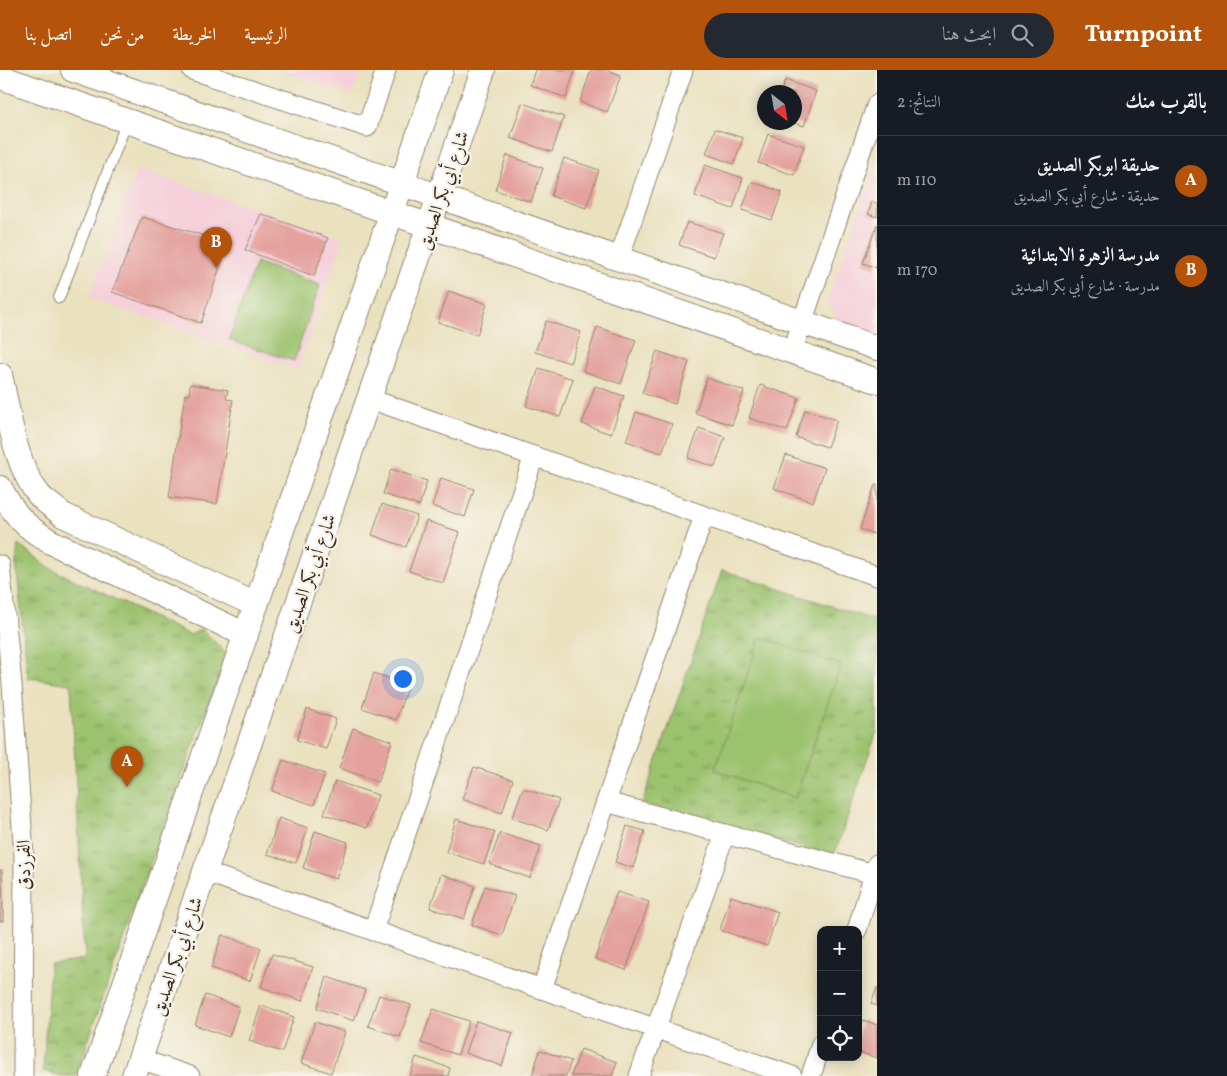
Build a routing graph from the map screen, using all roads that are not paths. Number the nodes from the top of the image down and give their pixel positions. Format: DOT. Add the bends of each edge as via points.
graph roads {
  1 [pos="73,70"];
  2 [pos="192,70"];
  3 [pos="386,70"];
  4 [pos="441,70"];
  5 [pos="484,70"];
  6 [pos="683,70"];
  7 [pos="0,77"];
  8 [pos="877,104"];
  9 [pos="127,120"];
  10 [pos="402,183"];
  11 [pos="440,197"];
  12 [pos="392,212"];
  13 [pos="430,226"];
  14 [pos="619,259"];
  15 [pos="59,298"];
  16 [pos="802,322"];
  17 [pos="877,348"];
  18 [pos="792,352"];
  19 [pos="0,375"];
  20 [pos="877,381"];
  21 [pos="370,399"];
  22 [pos="534,456"];
  23 [pos="0,488"];
  24 [pos="704,516"];
  25 [pos="0,565"];
  26 [pos="877,576"];
  27 [pos="256,605"];
  28 [pos="246,635"];
  29 [pos="606,802"];
  30 [pos="725,834"];
  31 [pos="876,869"];
  32 [pos="205,872"];
  33 [pos="857,926"];
  34 [pos="373,930"];
  35 [pos="542,990"];
  36 [pos="656,1029"];
  37 [pos="817,1057"];
  38 [pos="137,1067"];
  39 [pos="23,1076"];
  40 [pos="93,1076"];
  41 [pos="190,1076"];
  42 [pos="639,1076"];
  43 [pos="792,1076"];
  44 [pos="811,1076"];
  1 -- 10 [label="street"];
  2 -- 3 [label="street" via="367,127"];
  4 -- 10 [label="street, شارع أبي بكر الصديق"];
  5 -- 11 [label="street, شارع أبي بكر الصديق"];
  6 -- 14 [label="street"];
  7 -- 9 [label="street"];
  8 -- 16 [label="street"];
  9 -- 12 [label="street"];
  9 -- 15 [label="lane"];
  10 -- 11 [label="street"];
  10 -- 12 [label="street, شارع أبي بكر الصديق"];
  11 -- 13 [label="street, شارع أبي بكر الصديق"];
  11 -- 14 [label="street"];
  12 -- 13 [label="street"];
  12 -- 27 [label="street, شارع أبي بكر الصديق"];
  13 -- 18 [label="street"];
  13 -- 21 [label="street, شارع أبي بكر الصديق"];
  14 -- 16 [label="street"];
  16 -- 17 [label="street"];
  16 -- 18 [label="street"];
  18 -- 20 [label="street"];
  19 -- 27 [label="street" via="18,453 40,496 62,515"];
  21 -- 22 [label="street"];
  21 -- 32 [label="street, شارع أبي بكر الصديق"];
  22 -- 24 [label="street"];
  22 -- 34 [label="street"];
  23 -- 28 [label="street" via="12,510 33,531 51,542"];
  24 -- 26 [label="street"];
  24 -- 29 [label="street"];
  25 -- 39 [label="street, الفرزدق" via="24,856"];
  27 -- 28 [label="street, شارع أبي بكر الصديق"];
  28 -- 40 [label="street, شارع أبي بكر الصديق"];
  29 -- 30 [label="street"];
  29 -- 35 [label="street"];
  30 -- 31 [label="street"];
  30 -- 36 [label="street"];
  31 -- 33 [label="street"];
  32 -- 34 [label="street"];
  32 -- 38 [label="street, شارع أبي بكر الصديق"];
  34 -- 35 [label="street"];
  35 -- 36 [label="street"];
  36 -- 42 [label="street"];
  36 -- 43 [label="street"];
  37 -- 44 [label="street"];
  38 -- 41 [label="street"];
}
